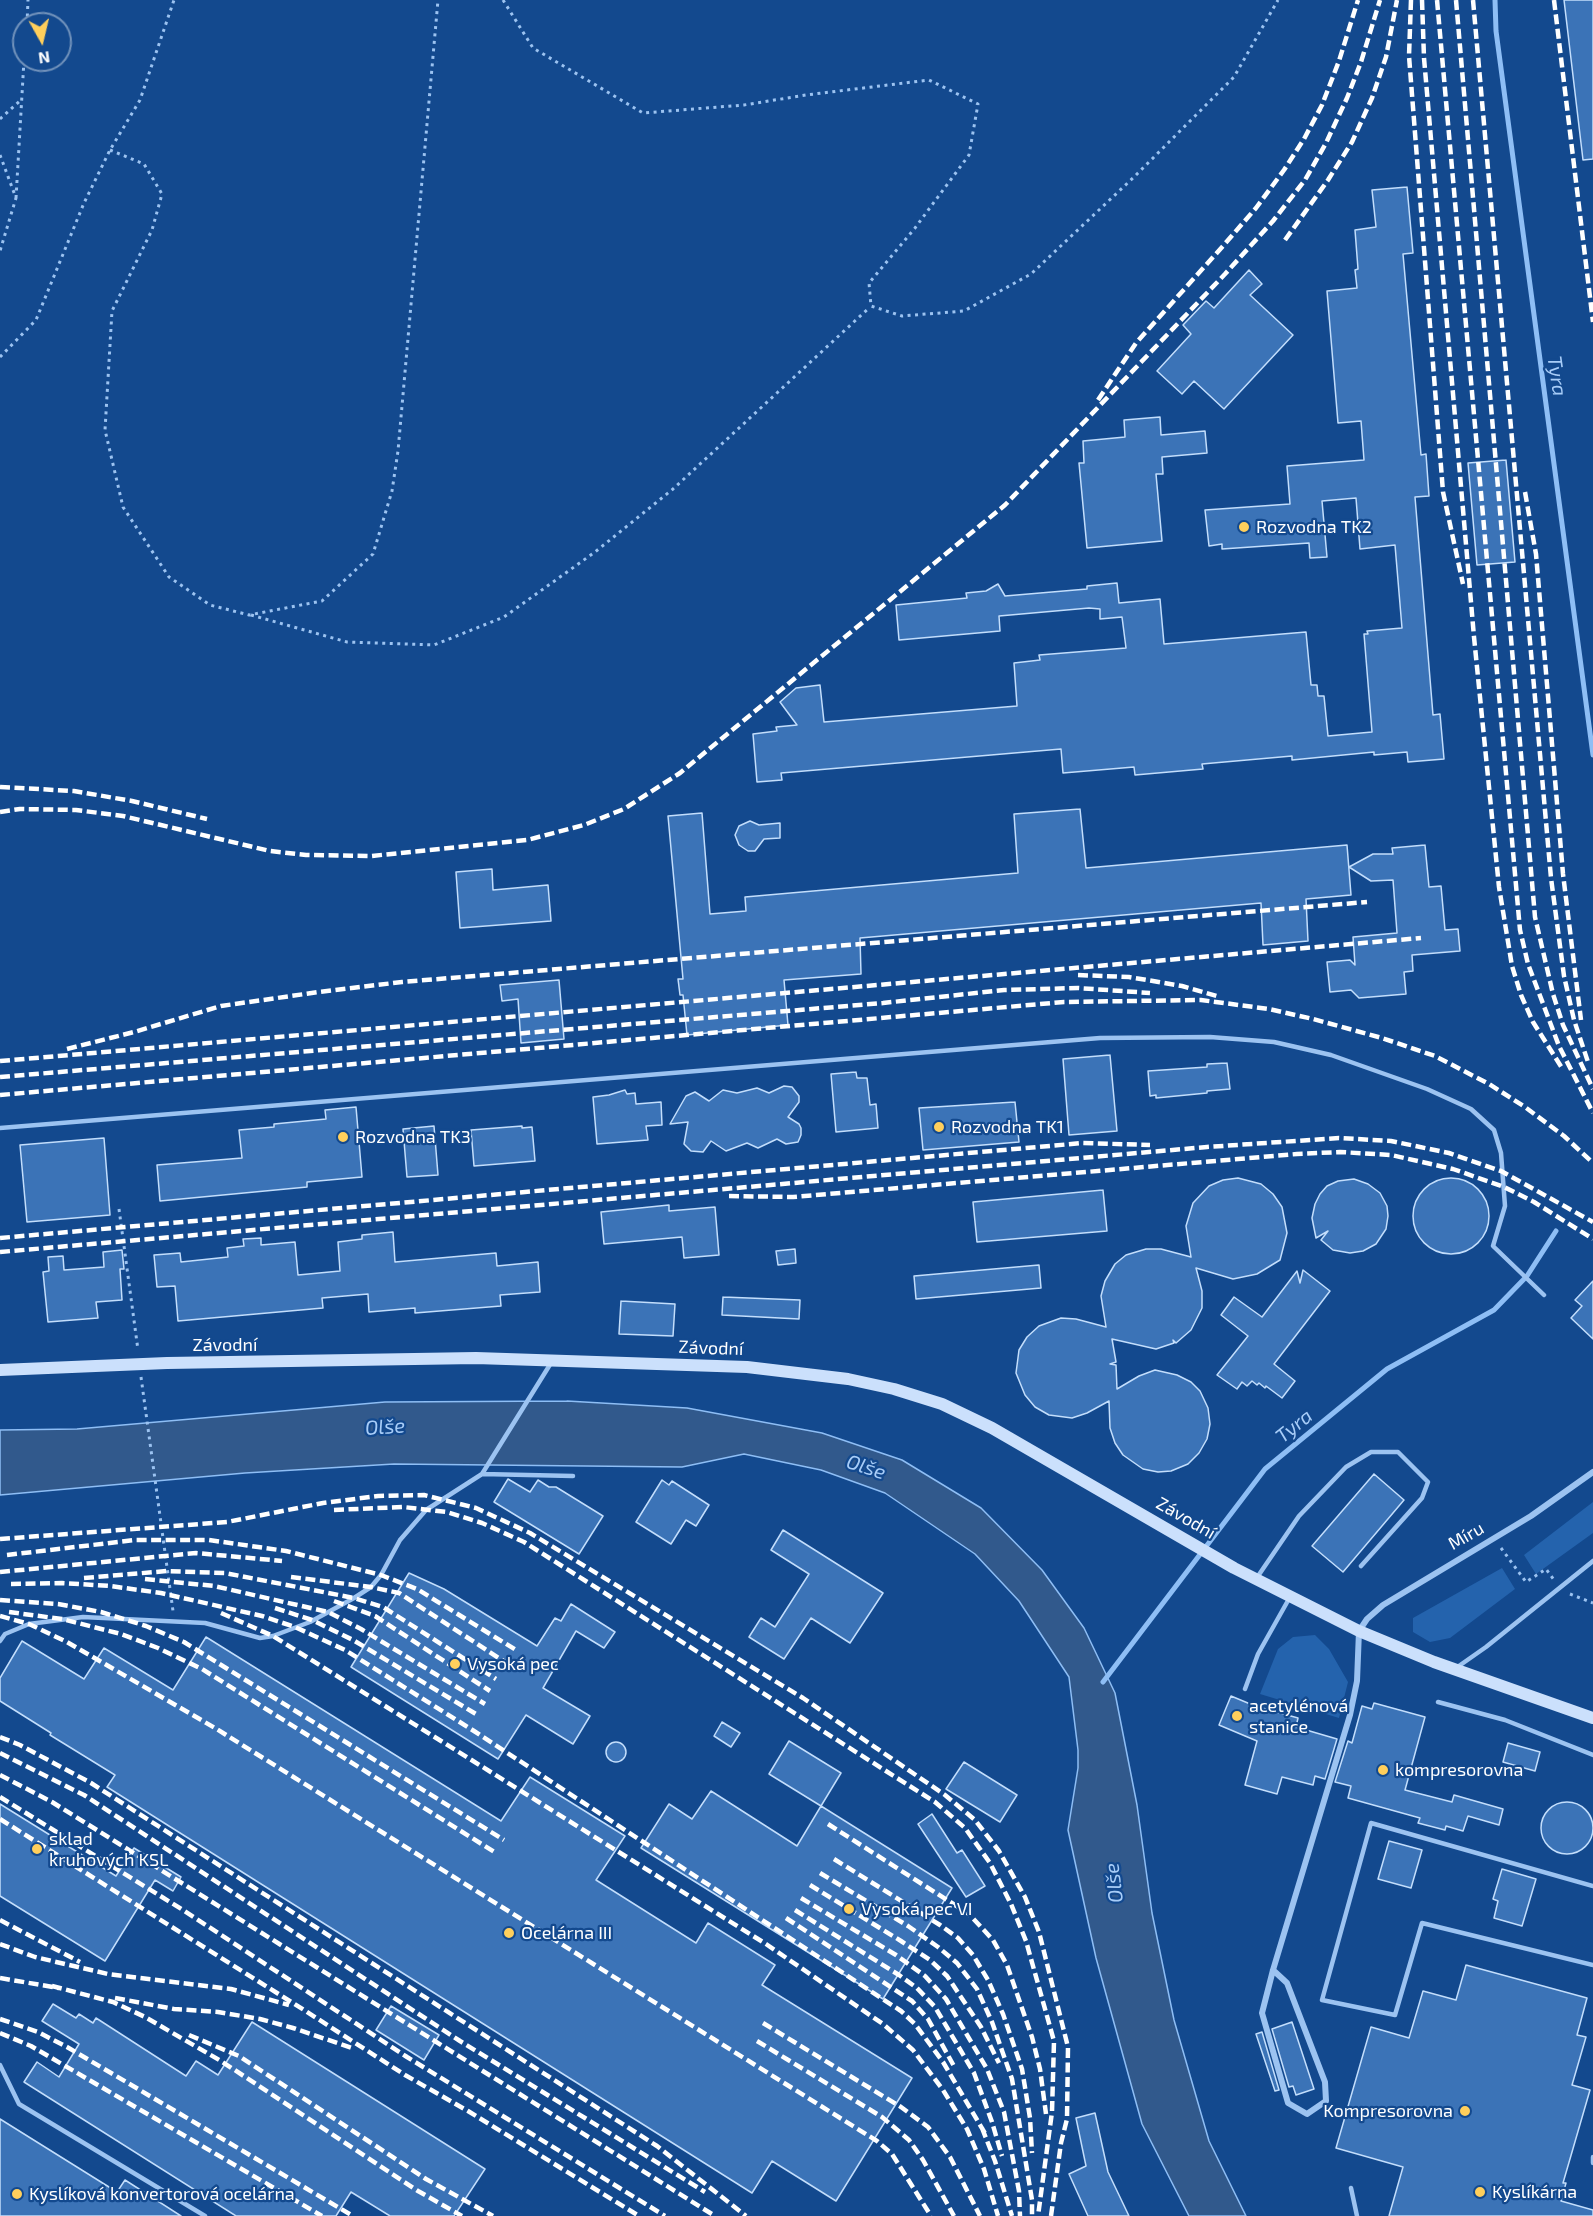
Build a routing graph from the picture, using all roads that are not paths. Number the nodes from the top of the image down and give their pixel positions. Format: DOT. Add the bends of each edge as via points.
graph roads {
  1 [pos="0,1128"];
  2 [pos="1544,1295"];
  3 [pos="552,1361"];
  4 [pos="0,1370"];
  5 [pos="1593,1472"];
  6 [pos="482,1474"];
  7 [pos="573,1476"];
  8 [pos="1593,1561"];
  9 [pos="1361,1566"];
  10 [pos="1256,1579"];
  11 [pos="1290,1597"];
  12 [pos="1359,1631"];
  13 [pos="0,1641"];
  14 [pos="1455,1669"];
  15 [pos="1245,1689"];
  16 [pos="1438,1702"];
  17 [pos="1593,1718"];
  18 [pos="1593,1755"];
  19 [pos="1593,1886"];
  20 [pos="1593,1965"];
  21 [pos="1273,1970"];
  22 [pos="0,2065"];
  23 [pos="1593,2157"];
  24 [pos="1593,2163"];
  25 [pos="1351,2188"];
  26 [pos="205,2216"];
  27 [pos="1357,2216"];
  1 -- 2 [label="lane" via="1100,1038 1210,1036 1274,1042 1331,1055 1427,1089 1471,1109 1494,1130 1501,1153 1505,1206 1493,1246"];
  3 -- 4 [label="street, Závodní" via="476,1358 167,1363"];
  3 -- 6 [label="lane"];
  3 -- 10 [label="street, Závodní" via="747,1367 848,1379 894,1389 942,1404 992,1428"];
  5 -- 12 [label="street, Míru" via="1531,1516 1383,1605"];
  6 -- 7 [label="lane"];
  6 -- 13 [label="lane" via="426,1510 400,1540 371,1587 310,1622 273,1636 260,1638 205,1623 83,1617 29,1624 4,1634"];
  8 -- 14 [label="lane"];
  9 -- 10 [label="lane" via="1422,1498 1428,1482 1398,1452 1371,1452 1346,1467 1299,1516"];
  10 -- 11 [label="street, Závodní"];
  11 -- 12 [label="street, Závodní"];
  11 -- 15 [label="lane" via="1258,1654"];
  12 -- 14 [label="street, Závodní"];
  12 -- 21 [label="street" via="1357,1681 1350,1715"];
  14 -- 17 [label="street, Závodní"];
  16 -- 18 [label="lane" via="1505,1720"];
  19 -- 20 [label="lane" via="1371,1822 1322,2000 1395,2015 1422,1923"];
  21 -- 21 [label="street" via="1262,2013 1288,2103 1307,2114 1326,2101 1325,2082 1287,1983"];
  22 -- 26 [label="lane" via="19,2104"];
  23 -- 24 [label="lane"];
  25 -- 27 [label="lane"];
}
